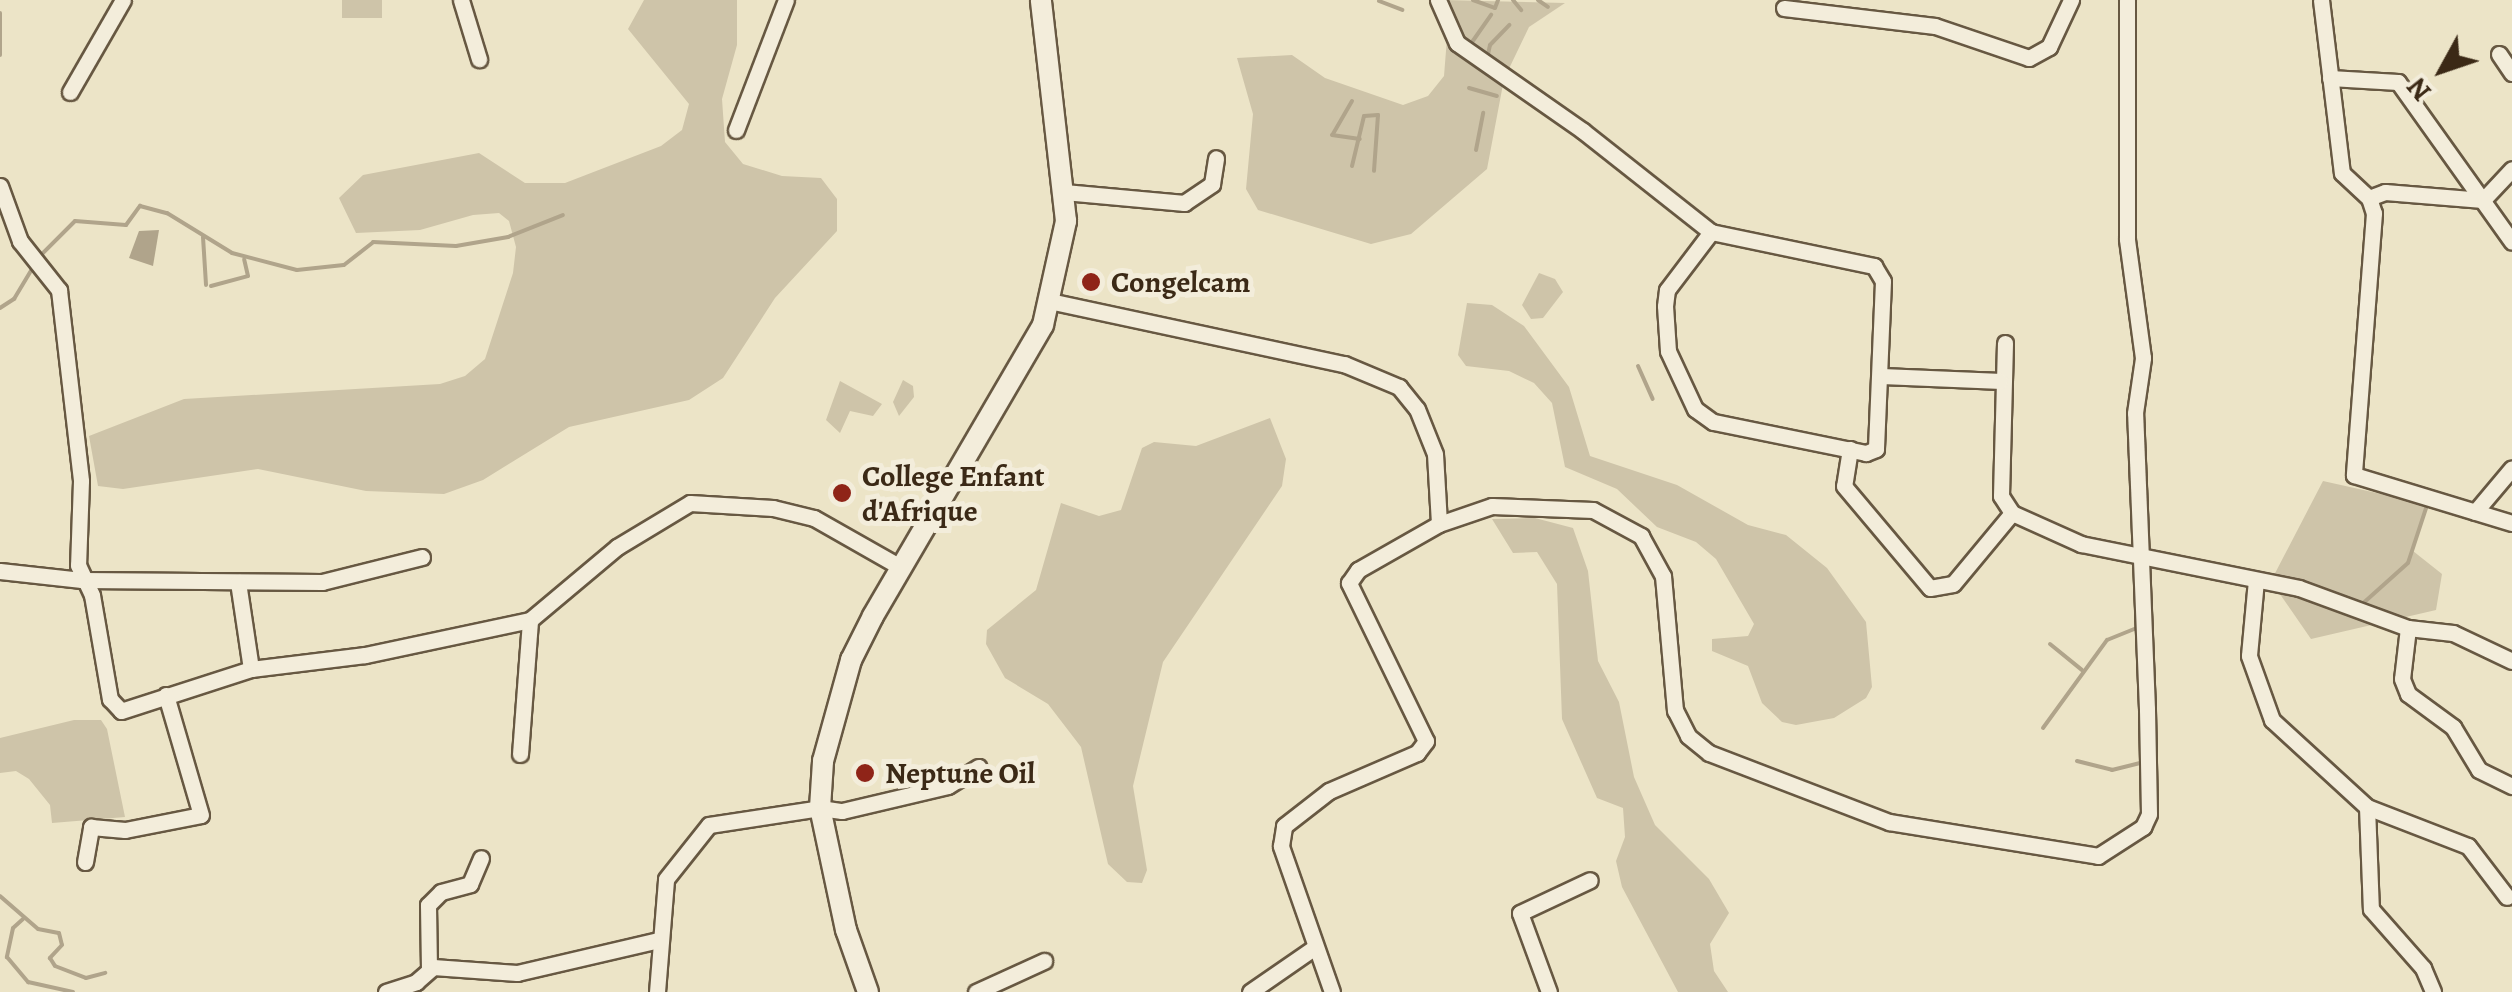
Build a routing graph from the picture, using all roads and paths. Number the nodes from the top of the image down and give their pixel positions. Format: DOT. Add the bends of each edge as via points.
graph roads {
  1 [pos="124,0"];
  2 [pos="461,0"];
  3 [pos="786,0"];
  4 [pos="1040,0"];
  5 [pos="1438,0"];
  6 [pos="2071,0"];
  7 [pos="2128,0"];
  8 [pos="2321,0"];
  9 [pos="1784,8"];
  10 [pos="2499,54"];
  11 [pos="479,59"];
  12 [pos="2512,73"];
  13 [pos="2330,78"];
  14 [pos="70,92"];
  15 [pos="736,130"];
  16 [pos="1216,158"];
  17 [pos="2512,168"];
  18 [pos="0,186"];
  19 [pos="1064,192"];
  20 [pos="2369,198"];
  21 [pos="2482,200"];
  22 [pos="1710,232"];
  23 [pos="2512,242"];
  24 [pos="1050,301"];
  25 [pos="2005,343"];
  26 [pos="1883,376"];
  27 [pos="2000,381"];
  28 [pos="1850,449"];
  29 [pos="2512,468"];
  30 [pos="2476,512"];
  31 [pos="2012,513"];
  32 [pos="2512,523"];
  33 [pos="1440,524"];
  34 [pos="2141,556"];
  35 [pos="422,557"];
  36 [pos="902,568"];
  37 [pos="0,571"];
  38 [pos="82,580"];
  39 [pos="2256,580"];
  40 [pos="238,582"];
  41 [pos="530,620"];
  42 [pos="2408,628"];
  43 [pos="2512,661"];
  44 [pos="251,669"];
  45 [pos="166,695"];
  46 [pos="520,754"];
  47 [pos="978,767"];
  48 [pos="2512,786"];
  49 [pos="2368,807"];
  50 [pos="820,808"];
  51 [pos="481,858"];
  52 [pos="85,862"];
  53 [pos="1590,880"];
  54 [pos="2507,897"];
  55 [pos="659,940"];
  56 [pos="1312,949"];
  57 [pos="1044,962"];
  58 [pos="429,969"];
  59 [pos="386,992"];
  60 [pos="657,992"];
  61 [pos="868,992"];
  62 [pos="976,992"];
  63 [pos="1250,992"];
  64 [pos="1332,992"];
  65 [pos="1549,992"];
  66 [pos="2433,992"];
  1 -- 14 [label="street"];
  2 -- 11 [label="street"];
  3 -- 15 [label="street"];
  4 -- 19 [label="main road"];
  5 -- 22 [label="street" via="1456,43 1583,130"];
  6 -- 9 [label="street" via="2048,47 2029,58 1935,26"];
  7 -- 34 [label="street" via="2127,240 2143,344 2135,413"];
  8 -- 13 [label="street"];
  10 -- 12 [label="street"];
  13 -- 20 [label="street" via="2342,173"];
  13 -- 21 [label="street" via="2398,82"];
  16 -- 19 [label="street" via="1212,184 1184,203"];
  17 -- 21 [label="street"];
  18 -- 38 [label="street" via="24,249 58,290 68,346 67,402 82,481"];
  19 -- 24 [label="main road" via="1066,221"];
  20 -- 21 [label="street" via="2385,192"];
  20 -- 30 [label="street" via="2374,213 2354,475"];
  21 -- 23 [label="street"];
  22 -- 26 [label="street" via="1874,266 1884,282"];
  22 -- 28 [label="street" via="1667,290 1665,306 1668,350 1695,409 1713,422"];
  24 -- 33 [label="street" via="1344,364 1399,386 1418,409 1435,454"];
  24 -- 36 [label="main road" via="1032,350"];
  25 -- 27 [label="street"];
  26 -- 27 [label="street"];
  26 -- 28 [label="street" via="1880,444 1866,453"];
  27 -- 31 [label="street" via="2001,496"];
  28 -- 31 [label="street" via="1844,486 1930,588 1953,584"];
  29 -- 30 [label="street"];
  30 -- 32 [label="street"];
  31 -- 34 [label="street" via="2066,539"];
  33 -- 34 [label="street" via="1492,506 1558,504 1593,510 1641,536 1663,576 1674,710 1688,736 1709,753 1873,819 2098,856 2129,838 2149,814"];
  33 -- 56 [label="street" via="1358,570 1349,582 1426,741 1417,753 1329,791 1284,826 1280,846"];
  34 -- 39 [label="street"];
  35 -- 40 [label="street" via="332,582"];
  36 -- 41 [label="street" via="814,518 690,502 617,546"];
  36 -- 50 [label="main road" via="851,660 823,761"];
  37 -- 38 [label="street"];
  38 -- 40 [label="street"];
  38 -- 45 [label="street" via="92,595 114,707 127,711"];
  39 -- 42 [label="street" via="2324,595"];
  39 -- 49 [label="street" via="2249,656 2268,713"];
  40 -- 44 [label="street"];
  41 -- 44 [label="street" via="365,656"];
  41 -- 46 [label="street"];
  42 -- 43 [label="street" via="2453,633"];
  42 -- 48 [label="street" via="2402,678 2408,694 2456,731 2479,770"];
  44 -- 45 [label="street"];
  45 -- 52 [label="street" via="201,815 126,830 91,827"];
  47 -- 50 [label="street" via="935,790 842,811"];
  49 -- 54 [label="street" via="2468,846"];
  49 -- 66 [label="street" via="2371,909 2423,968"];
  50 -- 55 [label="street" via="721,820 701,831 668,871"];
  50 -- 61 [label="main road" via="846,930"];
  51 -- 58 [label="street" via="470,884 441,892 428,905"];
  53 -- 65 [label="street" via="1520,913"];
  55 -- 58 [label="street" via="517,973"];
  55 -- 60 [label="street"];
  56 -- 63 [label="street"];
  56 -- 64 [label="street"];
  57 -- 62 [label="street"];
  58 -- 59 [label="street" via="416,982"];
}
